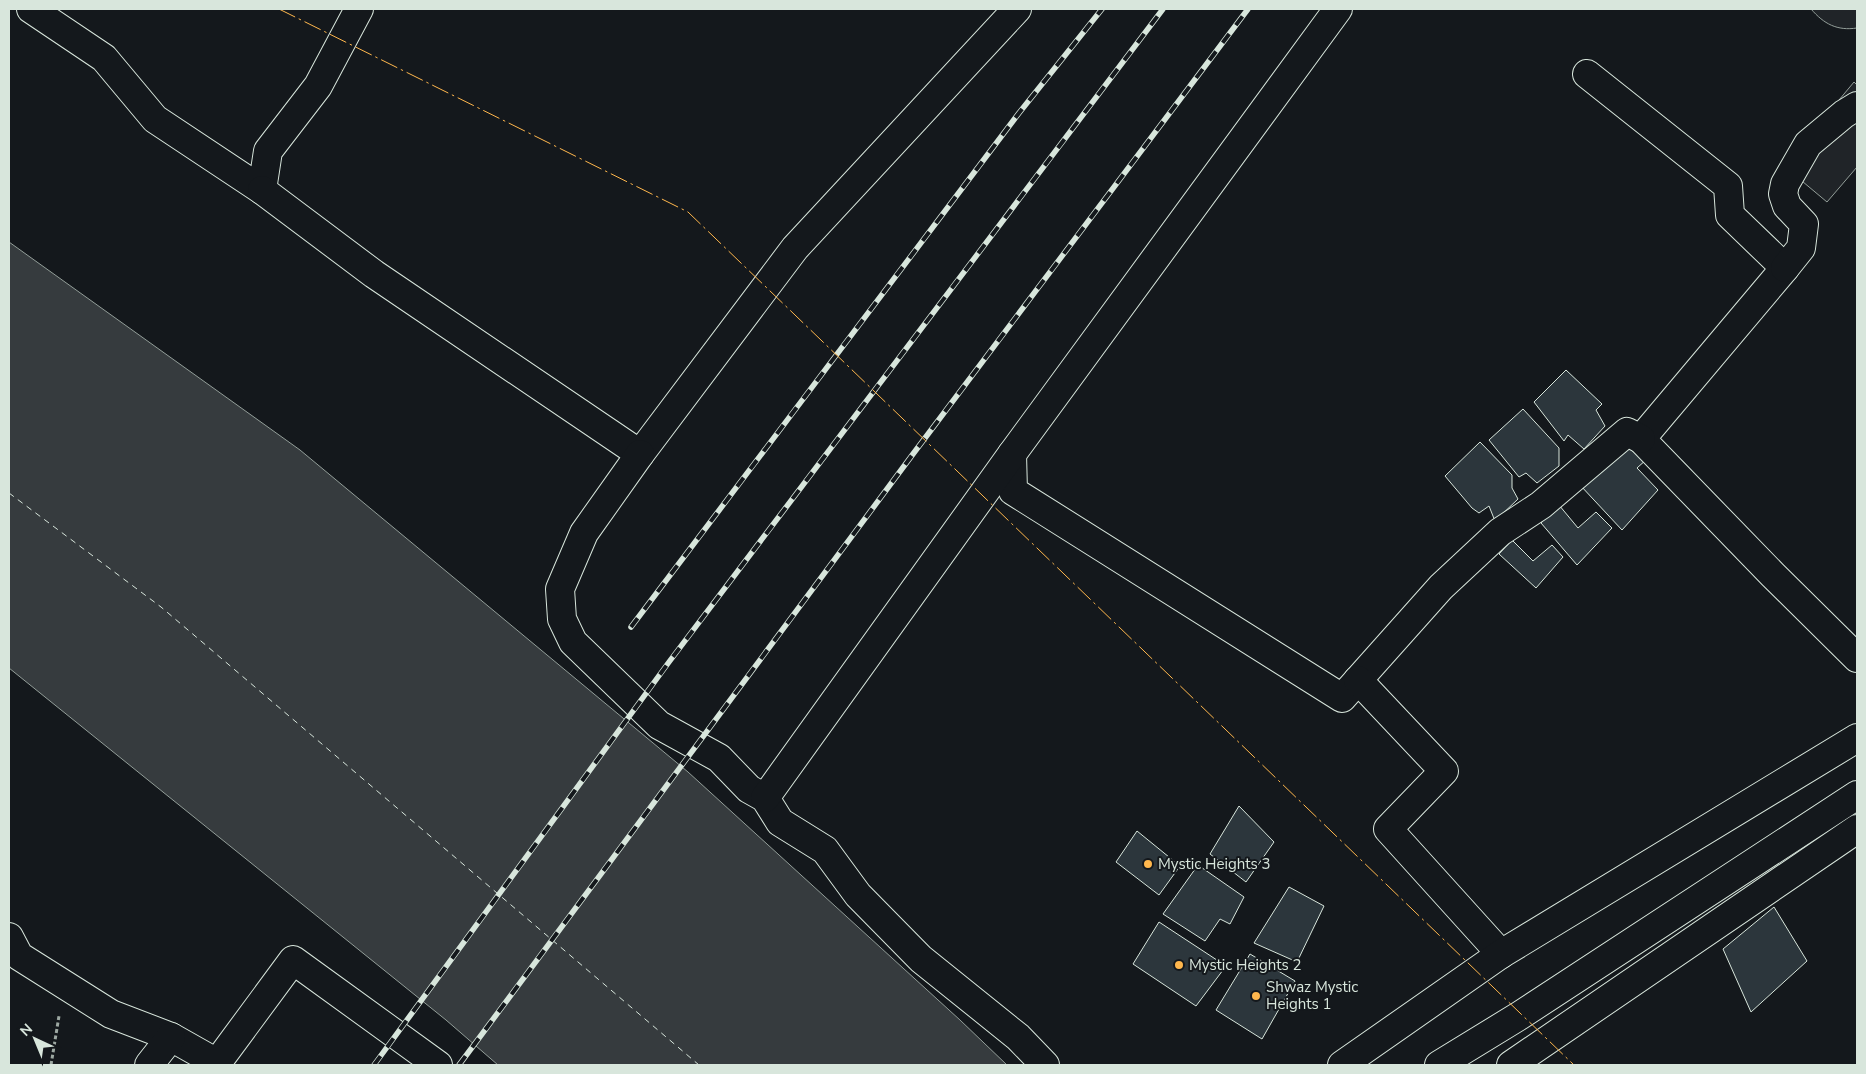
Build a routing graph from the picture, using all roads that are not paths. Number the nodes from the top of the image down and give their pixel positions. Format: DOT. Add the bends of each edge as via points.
graph roads {
  1 [pos="31,9"];
  2 [pos="359,9"];
  3 [pos="1017,9"];
  4 [pos="1338,9"];
  5 [pos="1587,74"];
  6 [pos="1857,106"];
  7 [pos="262,190"];
  8 [pos="1784,268"];
  9 [pos="1641,439"];
  10 [pos="640,454"];
  11 [pos="1012,454"];
  12 [pos="1857,658"];
  13 [pos="1358,680"];
  14 [pos="1857,738"];
  15 [pos="1857,795"];
  16 [pos="765,798"];
  17 [pos="1857,829"];
  18 [pos="12,952"];
  19 [pos="1501,954"];
  20 [pos="171,1037"];
  21 [pos="1542,1057"];
  22 [pos="149,1065"];
  23 [pos="438,1065"];
  24 [pos="1045,1065"];
  25 [pos="1342,1065"];
  26 [pos="1439,1065"];
  27 [pos="1511,1065"];
  1 -- 7 [label="street" via="104,58 155,119"];
  2 -- 7 [label="street" via="318,86 268,151"];
  3 -- 10 [label="street" via="795,248"];
  4 -- 11 [label="street"];
  5 -- 8 [label="street" via="1728,186 1730,216"];
  6 -- 8 [label="street" via="1808,144 1785,184 1783,194 1787,206 1804,224 1801,248"];
  7 -- 10 [label="street" via="374,274"];
  8 -- 9 [label="street"];
  9 -- 12 [label="street"];
  9 -- 13 [label="street" via="1627,432 1541,505 1500,532 1442,587"];
  10 -- 16 [label="street" via="584,533 560,589 562,619 572,642 659,725 719,758 749,789"];
  11 -- 13 [label="street" via="1013,491 1342,698"];
  11 -- 16 [label="street"];
  13 -- 19 [label="street" via="1444,771 1388,829"];
  14 -- 19 [label="street"];
  15 -- 26 [label="street"];
  16 -- 24 [label="street" via="780,822 825,850 858,895 920,959 1018,1037"];
  17 -- 21 [label="street"];
  18 -- 20 [label="street" via="111,1014"];
  19 -- 25 [label="street"];
  20 -- 22 [label="street"];
  20 -- 23 [label="street" via="217,1063 293,960"];
  21 -- 27 [label="street"];
}
